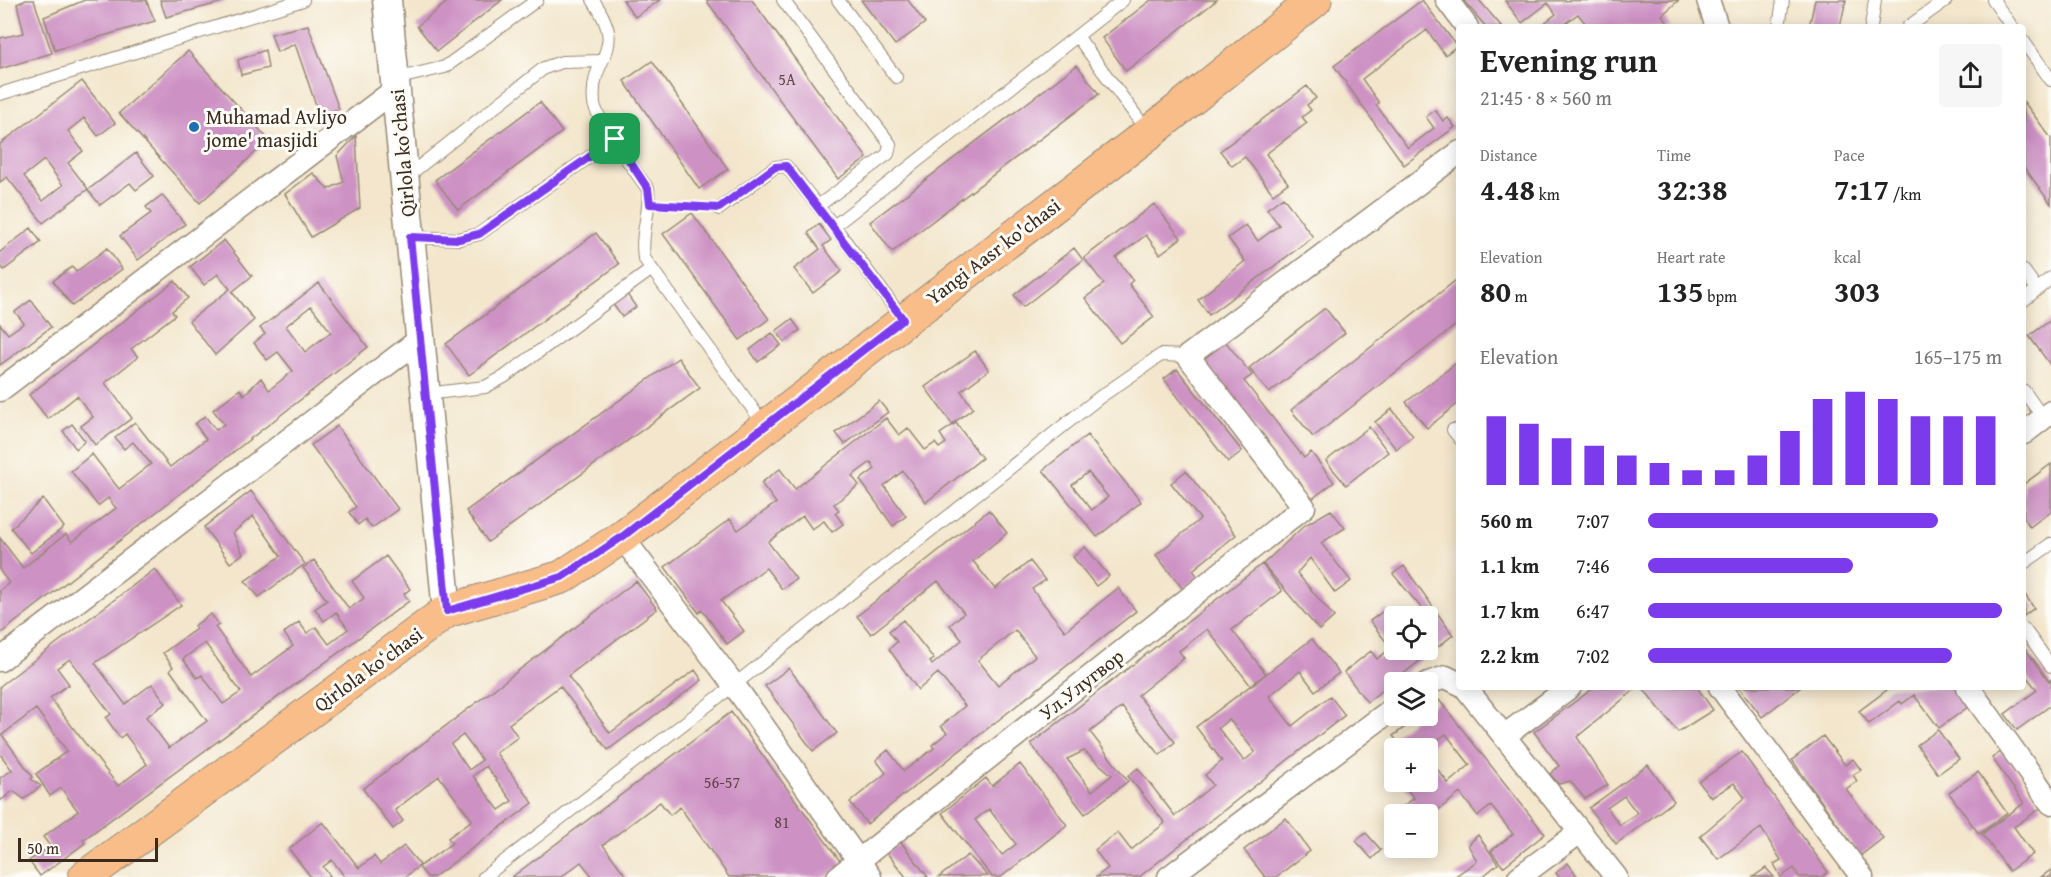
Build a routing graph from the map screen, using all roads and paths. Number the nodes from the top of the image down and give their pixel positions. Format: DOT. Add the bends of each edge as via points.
graph roads {
  1 [pos="303,0"];
  2 [pos="387,0"];
  3 [pos="537,0"];
  4 [pos="593,0"];
  5 [pos="783,0"];
  6 [pos="838,0"];
  7 [pos="1123,0"];
  8 [pos="1316,0"];
  9 [pos="1447,0"];
  10 [pos="1708,0"];
  11 [pos="1783,0"];
  12 [pos="1875,0"];
  13 [pos="1946,0"];
  14 [pos="1993,0"];
  15 [pos="1465,24"];
  16 [pos="1716,24"];
  17 [pos="1779,24"];
  18 [pos="1871,24"];
  19 [pos="1912,24"];
  20 [pos="2010,24"];
  21 [pos="1077,36"];
  22 [pos="2026,45"];
  23 [pos="602,61"];
  24 [pos="896,77"];
  25 [pos="2051,80"];
  26 [pos="395,84"];
  27 [pos="0,94"];
  28 [pos="1149,132"];
  29 [pos="615,139"];
  30 [pos="1456,155"];
  31 [pos="404,179"];
  32 [pos="650,204"];
  33 [pos="818,206"];
  34 [pos="719,208"];
  35 [pos="834,226"];
  36 [pos="410,237"];
  37 [pos="652,269"];
  38 [pos="2026,274"];
  39 [pos="2051,278"];
  40 [pos="2037,289"];
  41 [pos="2026,298"];
  42 [pos="903,319"];
  43 [pos="419,340"];
  44 [pos="1188,356"];
  45 [pos="0,390"];
  46 [pos="2026,393"];
  47 [pos="425,394"];
  48 [pos="2047,415"];
  49 [pos="766,427"];
  50 [pos="2026,431"];
  51 [pos="622,537"];
  52 [pos="2051,544"];
  53 [pos="2026,562"];
  54 [pos="447,611"];
  55 [pos="2026,632"];
  56 [pos="0,660"];
  57 [pos="2051,666"];
  58 [pos="1438,679"];
  59 [pos="1456,682"];
  60 [pos="734,685"];
  61 [pos="1467,690"];
  62 [pos="1566,690"];
  63 [pos="1722,690"];
  64 [pos="1970,690"];
  65 [pos="1384,715"];
  66 [pos="1504,736"];
  67 [pos="2051,803"];
  68 [pos="1580,832"];
  69 [pos="864,869"];
  70 [pos="85,877"];
  71 [pos="484,877"];
  72 [pos="838,877"];
  73 [pos="1169,877"];
  74 [pos="1520,877"];
  75 [pos="1616,877"];
  76 [pos="1862,877"];
  1 -- 27 [label="lane"];
  2 -- 26 [label="street, Qirlola koʻchasi"];
  3 -- 26 [label="lane" via="445,67"];
  4 -- 23 [label="lane" via="608,21 610,44"];
  5 -- 33 [label="lane" via="890,144 888,154"];
  6 -- 24 [label="lane"];
  7 -- 21 [label="lane"];
  8 -- 28 [label="main road, Yangi Aasr ko'chasi"];
  9 -- 15 [label="street"];
  10 -- 16 [label="street"];
  11 -- 17 [label="lane"];
  12 -- 18 [label="lane"];
  13 -- 19 [label="lane"];
  14 -- 20 [label="lane"];
  21 -- 28 [label="lane"];
  21 -- 35 [label="lane"];
  22 -- 25 [label="lane"];
  23 -- 29 [label="lane" via="594,80 594,106"];
  23 -- 31 [label="lane" via="562,62 544,68"];
  26 -- 31 [label="street, Qirlola koʻchasi"];
  26 -- 45 [label="street"];
  28 -- 42 [label="main road, Yangi Aasr ko'chasi"];
  29 -- 32 [label="lane" via="648,189"];
  29 -- 36 [label="lane" via="479,234 459,239"];
  30 -- 44 [label="street"];
  31 -- 36 [label="street, Qirlola koʻchasi"];
  32 -- 34 [label="path"];
  32 -- 37 [label="lane" via="641,239 644,258"];
  33 -- 34 [label="lane" via="786,166 775,167"];
  33 -- 35 [label="lane"];
  35 -- 42 [label="lane"];
  36 -- 43 [label="street, Qirlola koʻchasi"];
  37 -- 47 [label="lane" via="504,377 485,387"];
  37 -- 49 [label="lane"];
  38 -- 40 [label="lane"];
  39 -- 40 [label="lane"];
  40 -- 41 [label="lane"];
  42 -- 49 [label="main road, Yangi Aasr ko'chasi"];
  43 -- 47 [label="street, Qirlola koʻchasi"];
  43 -- 56 [label="street"];
  44 -- 60 [label="lane" via="1161,354 1100,397"];
  44 -- 69 [label="street, Ул.Улугвор" via="1304,507"];
  46 -- 48 [label="lane"];
  47 -- 54 [label="street, Qirlola koʻchasi"];
  48 -- 50 [label="street"];
  49 -- 51 [label="main road, Yangi Aasr ko'chasi"];
  51 -- 54 [label="main road, Yangi Aasr ko'chasi" via="562,577"];
  51 -- 60 [label="street"];
  52 -- 53 [label="lane"];
  54 -- 70 [label="main road, Qirlola koʻchasi"];
  55 -- 57 [label="lane"];
  58 -- 59 [label="street" via="1446,677"];
  60 -- 69 [label="street"];
  60 -- 71 [label="lane"];
  61 -- 66 [label="street"];
  62 -- 66 [label="street"];
  63 -- 76 [label="street"];
  64 -- 67 [label="street"];
  65 -- 73 [label="street"];
  66 -- 68 [label="street"];
  68 -- 74 [label="street"];
  68 -- 75 [label="street"];
  69 -- 72 [label="street, Ул.Улугвор"];
}
